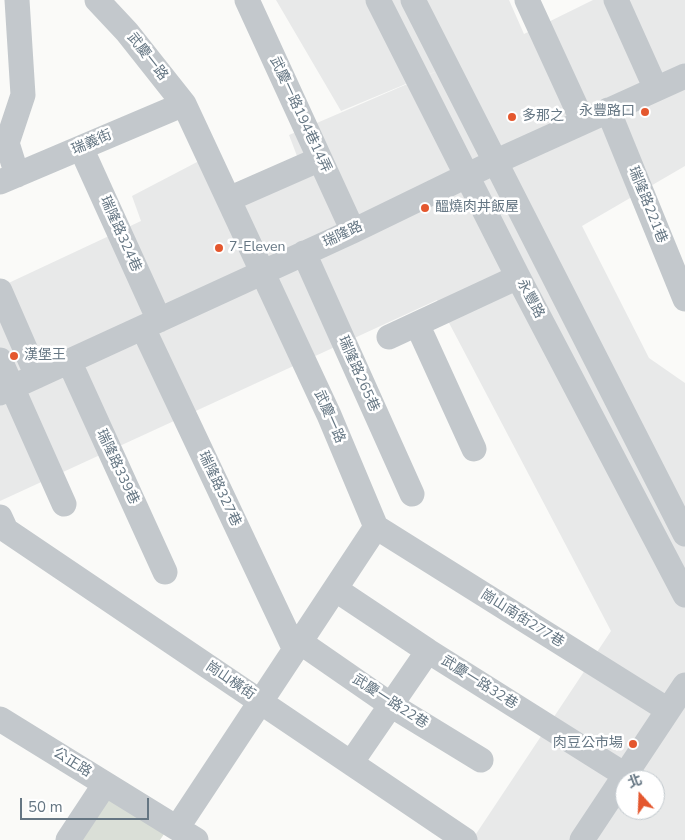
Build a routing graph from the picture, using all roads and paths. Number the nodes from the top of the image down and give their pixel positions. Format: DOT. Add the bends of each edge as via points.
graph roads {
  1 [pos="17,0"];
  2 [pos="97,0"];
  3 [pos="247,0"];
  4 [pos="378,0"];
  5 [pos="413,0"];
  6 [pos="527,0"];
  7 [pos="616,0"];
  8 [pos="684,81"];
  9 [pos="656,89"];
  10 [pos="184,104"];
  11 [pos="608,110"];
  12 [pos="583,122"];
  13 [pos="81,148"];
  14 [pos="320,159"];
  15 [pos="495,162"];
  16 [pos="467,176"];
  17 [pos="8,178"];
  18 [pos="229,199"];
  19 [pos="353,231"];
  20 [pos="304,254"];
  21 [pos="263,272"];
  22 [pos="518,277"];
  23 [pos="0,291"];
  24 [pos="685,299"];
  25 [pos="151,324"];
  26 [pos="417,324"];
  27 [pos="389,337"];
  28 [pos="0,360"];
  29 [pos="69,361"];
  30 [pos="37,376"];
  31 [pos="6,390"];
  32 [pos="474,449"];
  33 [pos="412,494"];
  34 [pos="64,504"];
  35 [pos="376,527"];
  36 [pos="2,528"];
  37 [pos="685,534"];
  38 [pos="165,572"];
  39 [pos="335,589"];
  40 [pos="685,596"];
  41 [pos="297,646"];
  42 [pos="428,651"];
  43 [pos="685,685"];
  44 [pos="260,702"];
  45 [pos="391,705"];
  46 [pos="668,710"];
  47 [pos="0,719"];
  48 [pos="480,760"];
  49 [pos="351,763"];
  50 [pos="617,770"];
  51 [pos="628,770"];
  52 [pos="105,784"];
  53 [pos="615,790"];
  54 [pos="187,836"];
  55 [pos="68,840"];
  56 [pos="466,840"];
  57 [pos="583,840"];
  1 -- 17 [label="street" via="23,95 7,143"];
  2 -- 10 [label="street, 武慶一路"];
  3 -- 14 [label="street, 武慶一路194巷14弄"];
  4 -- 16 [label="street, 永豐路"];
  5 -- 15 [label="street"];
  6 -- 12 [label="street"];
  7 -- 9 [label="street"];
  8 -- 9 [label="street, 瑞隆路"];
  9 -- 11 [label="street, 瑞隆路"];
  10 -- 13 [label="street, 瑞義街"];
  10 -- 18 [label="street, 武慶一路"];
  11 -- 12 [label="street, 瑞隆路"];
  11 -- 24 [label="street, 瑞隆路221巷"];
  12 -- 15 [label="street, 瑞隆路"];
  13 -- 17 [label="street, 瑞義街"];
  13 -- 25 [label="street, 瑞隆路324巷"];
  14 -- 18 [label="street"];
  14 -- 19 [label="street, 武慶一路194巷14弄"];
  15 -- 16 [label="street, 瑞隆路"];
  15 -- 37 [label="street"];
  16 -- 19 [label="street, 瑞隆路"];
  16 -- 22 [label="street, 永豐路"];
  18 -- 21 [label="street, 武慶一路"];
  19 -- 20 [label="street, 瑞隆路"];
  20 -- 21 [label="street, 瑞隆路"];
  20 -- 33 [label="street, 瑞隆路265巷"];
  21 -- 25 [label="street, 瑞隆路"];
  21 -- 35 [label="street, 武慶一路"];
  22 -- 26 [label="street"];
  22 -- 40 [label="street, 永豐路"];
  23 -- 30 [label="street"];
  25 -- 29 [label="street, 瑞隆路"];
  25 -- 41 [label="street, 瑞隆路327巷"];
  26 -- 27 [label="street"];
  26 -- 32 [label="street"];
  28 -- 31 [label="street"];
  29 -- 30 [label="street, 瑞隆路"];
  29 -- 38 [label="street, 瑞隆路339巷"];
  30 -- 31 [label="street, 瑞隆路"];
  31 -- 34 [label="street"];
  35 -- 39 [label="street"];
  35 -- 46 [label="street, 崗山南街277巷"];
  36 -- 44 [label="street, 崗山橫街"];
  39 -- 41 [label="street"];
  39 -- 42 [label="street, 武慶一路32巷"];
  41 -- 44 [label="street"];
  41 -- 45 [label="street, 武慶一路22巷"];
  42 -- 45 [label="street"];
  42 -- 50 [label="street, 武慶一路32巷"];
  43 -- 46 [label="street"];
  44 -- 49 [label="street, 崗山橫街"];
  44 -- 54 [label="street"];
  45 -- 48 [label="street, 武慶一路22巷"];
  45 -- 49 [label="street"];
  46 -- 51 [label="street"];
  47 -- 52 [label="street, 公正路"];
  49 -- 56 [label="street, 崗山橫街"];
  52 -- 54 [label="street, 公正路"];
  52 -- 55 [label="street"];
  53 -- 57 [label="street"];
}
